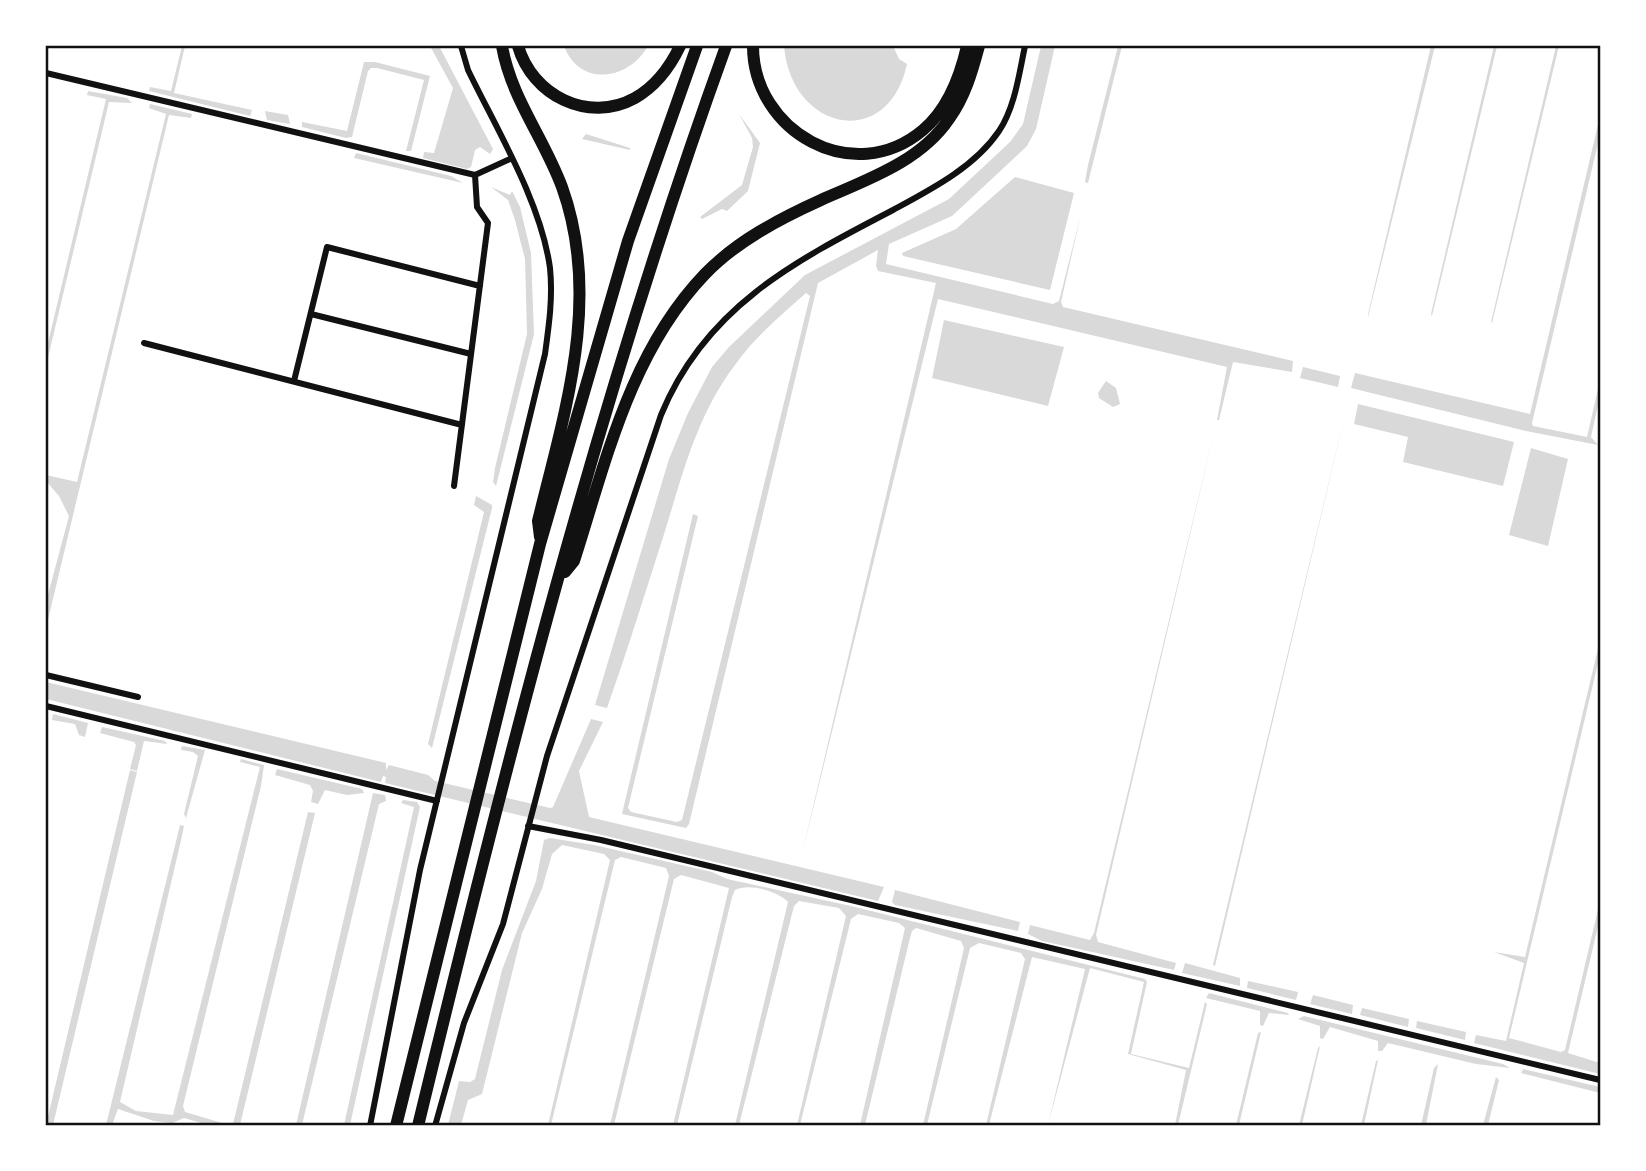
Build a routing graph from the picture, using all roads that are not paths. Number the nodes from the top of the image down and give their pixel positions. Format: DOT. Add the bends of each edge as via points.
graph roads {
  1 [pos="461,46"];
  2 [pos="502,46"];
  3 [pos="518,46"];
  4 [pos="680,46"];
  5 [pos="697,46"];
  6 [pos="726,46"];
  7 [pos="753,46"];
  8 [pos="967,46"];
  9 [pos="979,46"];
  10 [pos="1025,46"];
  11 [pos="46,73"];
  12 [pos="510,159"];
  13 [pos="475,175"];
  14 [pos="480,286"];
  15 [pos="310,314"];
  16 [pos="144,343"];
  17 [pos="471,354"];
  18 [pos="294,381"];
  19 [pos="462,425"];
  20 [pos="454,486"];
  21 [pos="540,544"];
  22 [pos="561,577"];
  23 [pos="46,675"];
  24 [pos="138,697"];
  25 [pos="46,706"];
  26 [pos="437,799"];
  27 [pos="529,822"];
  28 [pos="1601,1080"];
  29 [pos="370,1125"];
  30 [pos="396,1125"];
  31 [pos="418,1125"];
  32 [pos="435,1125"];
  1 -- 12 [label="street"];
  2 -- 21 [label="highway" via="517,96 561,184 579,254 582,304 568,397 538,521"];
  3 -- 4 [label="highway" via="531,74 551,93 598,108 619,105 643,92 663,74"];
  5 -- 21 [label="highway" via="628,241"];
  6 -- 22 [label="highway" via="640,297"];
  7 -- 8 [label="highway" via="759,85 779,119 821,147 852,153 885,149 922,131 951,94"];
  9 -- 22 [label="highway" via="958,105 930,141 895,166 737,244 677,305 652,343 619,423 574,561"];
  10 -- 27 [label="street" via="1010,110 989,142 920,196 769,280 721,321 679,374 653,438"];
  11 -- 13 [label="street"];
  12 -- 13 [label="street"];
  12 -- 26 [label="street" via="548,253 550,313 545,354"];
  13 -- 14 [label="street" via="477,207 488,223"];
  14 -- 15 [label="street" via="327,247"];
  14 -- 17 [label="street"];
  15 -- 17 [label="street"];
  15 -- 18 [label="street"];
  16 -- 18 [label="street"];
  17 -- 19 [label="street"];
  18 -- 19 [label="street"];
  19 -- 20 [label="street"];
  21 -- 30 [label="highway"];
  22 -- 31 [label="highway" via="502,789"];
  23 -- 24 [label="street"];
  25 -- 26 [label="street"];
  26 -- 29 [label="street"];
  27 -- 28 [label="street"];
  27 -- 32 [label="street" via="503,924 464,1023"];
}
